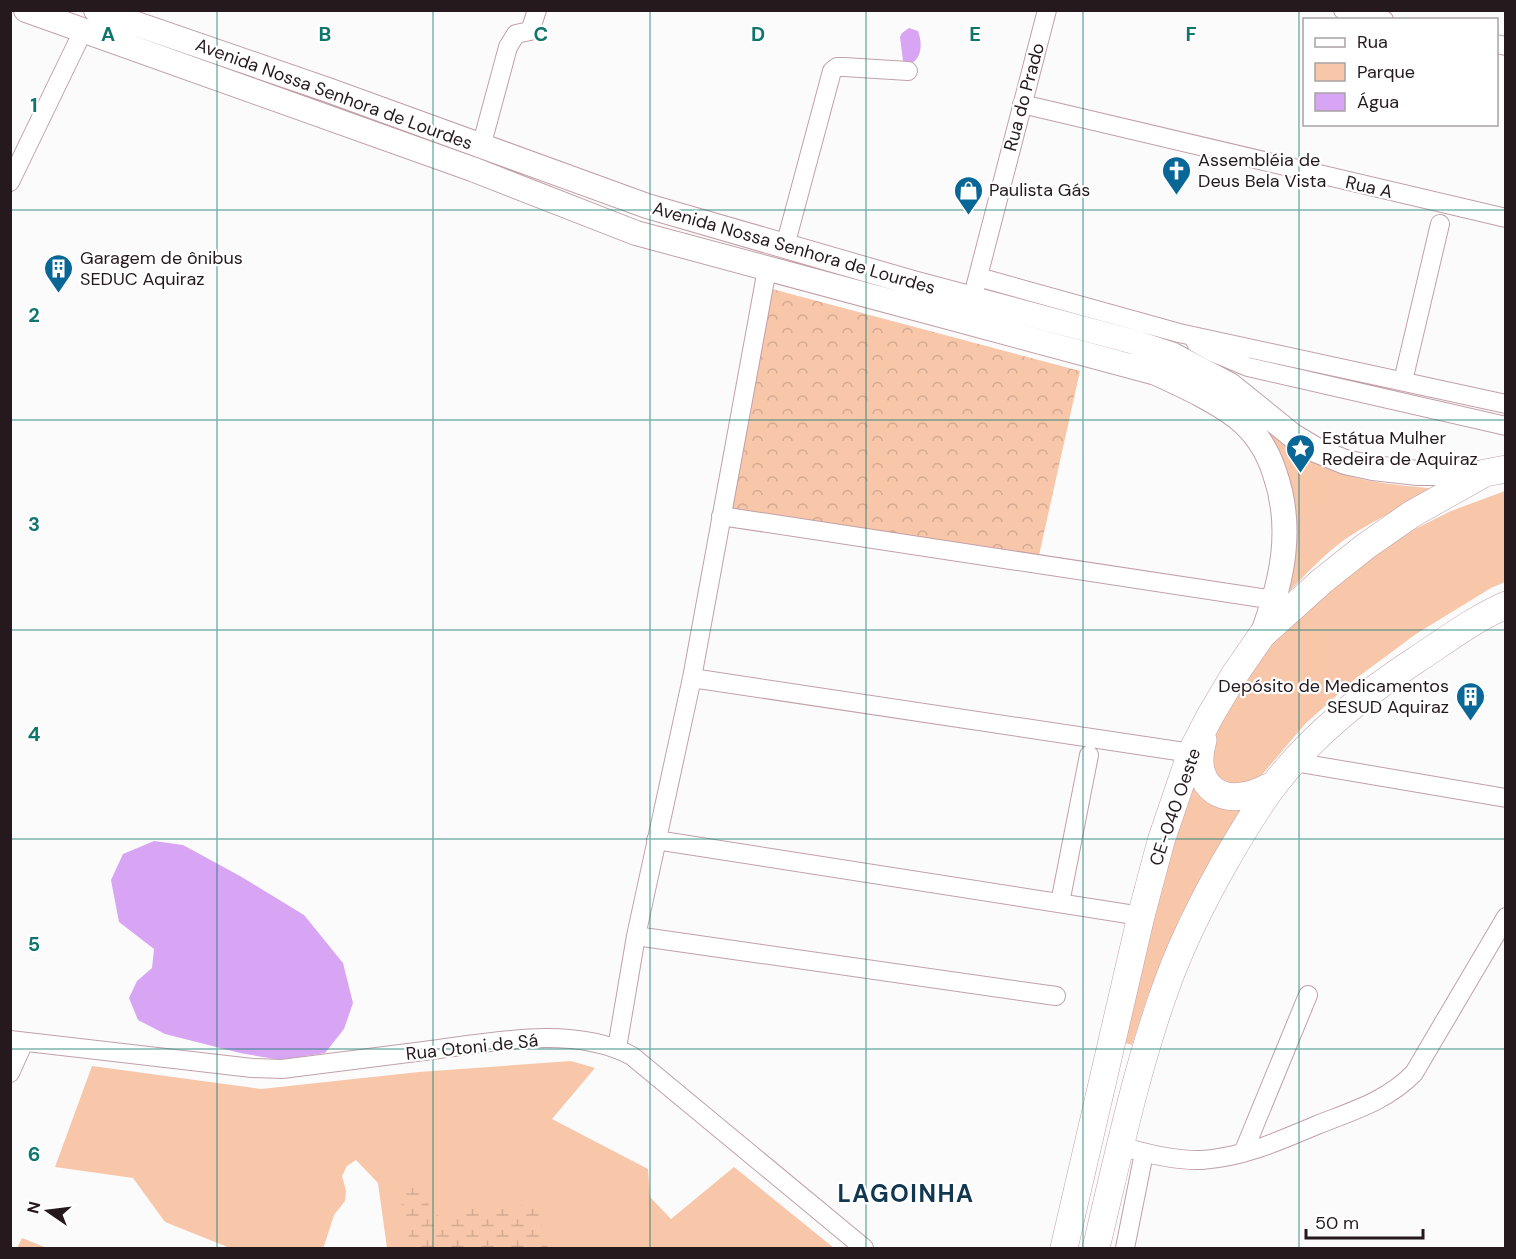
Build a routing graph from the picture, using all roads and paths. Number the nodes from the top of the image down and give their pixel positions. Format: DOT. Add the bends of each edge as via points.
graph roads {
  1 [pos="26,10"];
  2 [pos="96,10"];
  3 [pos="537,10"];
  4 [pos="1047,10"];
  5 [pos="1352,11"];
  6 [pos="1377,18"];
  7 [pos="83,31"];
  8 [pos="908,71"];
  9 [pos="1022,104"];
  10 [pos="481,147"];
  11 [pos="10,182"];
  12 [pos="1506,218"];
  13 [pos="1440,224"];
  14 [pos="785,246"];
  15 [pos="767,269"];
  16 [pos="975,288"];
  17 [pos="965,322"];
  18 [pos="1179,333"];
  19 [pos="1403,381"];
  20 [pos="1506,404"];
  21 [pos="1506,426"];
  22 [pos="1495,471"];
  23 [pos="721,516"];
  24 [pos="1275,600"];
  25 [pos="1506,605"];
  26 [pos="1262,635"];
  27 [pos="692,678"];
  28 [pos="1210,716"];
  29 [pos="1191,753"];
  30 [pos="1089,755"];
  31 [pos="1294,762"];
  32 [pos="1275,784"];
  33 [pos="1506,798"];
  34 [pos="656,840"];
  35 [pos="1060,903"];
  36 [pos="1141,916"];
  37 [pos="1506,917"];
  38 [pos="636,936"];
  39 [pos="1308,995"];
  40 [pos="1056,996"];
  41 [pos="17,1041"];
  42 [pos="617,1048"];
  43 [pos="10,1073"];
  44 [pos="1132,1150"];
  45 [pos="1244,1154"];
  46 [pos="864,1248"];
  47 [pos="1064,1248"];
  48 [pos="1096,1248"];
  49 [pos="1125,1248"];
  1 -- 7 [label="main road, Avenida Nossa Senhora de Lourdes"];
  2 -- 10 [label="main road, Avenida Nossa Senhora de Lourdes"];
  3 -- 10 [label="street" via="530,31 516,34 508,47"];
  4 -- 9 [label="street, Rua do Prado"];
  5 -- 6 [label="street"];
  7 -- 11 [label="street"];
  7 -- 15 [label="main road, Avenida Nossa Senhora de Lourdes" via="636,233"];
  8 -- 14 [label="street" via="844,67 832,71"];
  9 -- 12 [label="street, Rua A"];
  9 -- 16 [label="street, Rua do Prado"];
  10 -- 14 [label="main road, Avenida Nossa Senhora de Lourdes" via="647,206"];
  13 -- 19 [label="street"];
  14 -- 16 [label="main road, Avenida Nossa Senhora de Lourdes"];
  15 -- 17 [label="main road, Avenida Nossa Senhora de Lourdes"];
  15 -- 23 [label="street"];
  16 -- 17 [label="street, Rua do Prado"];
  16 -- 18 [label="street"];
  16 -- 22 [label="main road, Avenida Nossa Senhora de Lourdes" via="1173,355 1230,386 1293,436 1345,462 1418,472"];
  17 -- 24 [label="main road, Avenida Nossa Senhora de Lourdes" via="1156,374 1238,417 1256,435 1280,488 1285,546"];
  18 -- 19 [label="street"];
  18 -- 21 [label="street" via="1248,367"];
  19 -- 20 [label="street"];
  22 -- 26 [label="highway, CE-040 Oeste" via="1412,514 1366,546"];
  23 -- 24 [label="street"];
  23 -- 27 [label="street"];
  24 -- 26 [label="main road, Avenida Nossa Senhora de Lourdes"];
  25 -- 31 [label="highway" via="1375,687"];
  26 -- 28 [label="highway, CE-040 Oeste"];
  27 -- 29 [label="street"];
  27 -- 34 [label="street"];
  28 -- 29 [label="highway, CE-040 Oeste"];
  28 -- 32 [label="highway" via="1199,762 1206,783 1214,791 1236,796 1247,796"];
  29 -- 36 [label="highway, CE-040 Oeste" via="1171,807"];
  30 -- 35 [label="street"];
  31 -- 32 [label="highway"];
  31 -- 33 [label="street"];
  32 -- 44 [label="highway" via="1251,817 1212,886 1170,976 1147,1045"];
  34 -- 35 [label="street"];
  34 -- 38 [label="street"];
  35 -- 36 [label="street"];
  36 -- 47 [label="highway, CE-040 Oeste"];
  37 -- 45 [label="street" via="1426,1054 1400,1088 1364,1107"];
  38 -- 40 [label="street"];
  38 -- 42 [label="street"];
  39 -- 45 [label="street"];
  41 -- 42 [label="street, Rua Otoni de Sá" via="282,1069 516,1040 571,1039"];
  41 -- 43 [label="street"];
  42 -- 46 [label="street, Rua Otoni de Sá" via="632,1056"];
  44 -- 45 [label="street" via="1202,1160"];
  44 -- 48 [label="highway"];
  44 -- 49 [label="street"];
}
